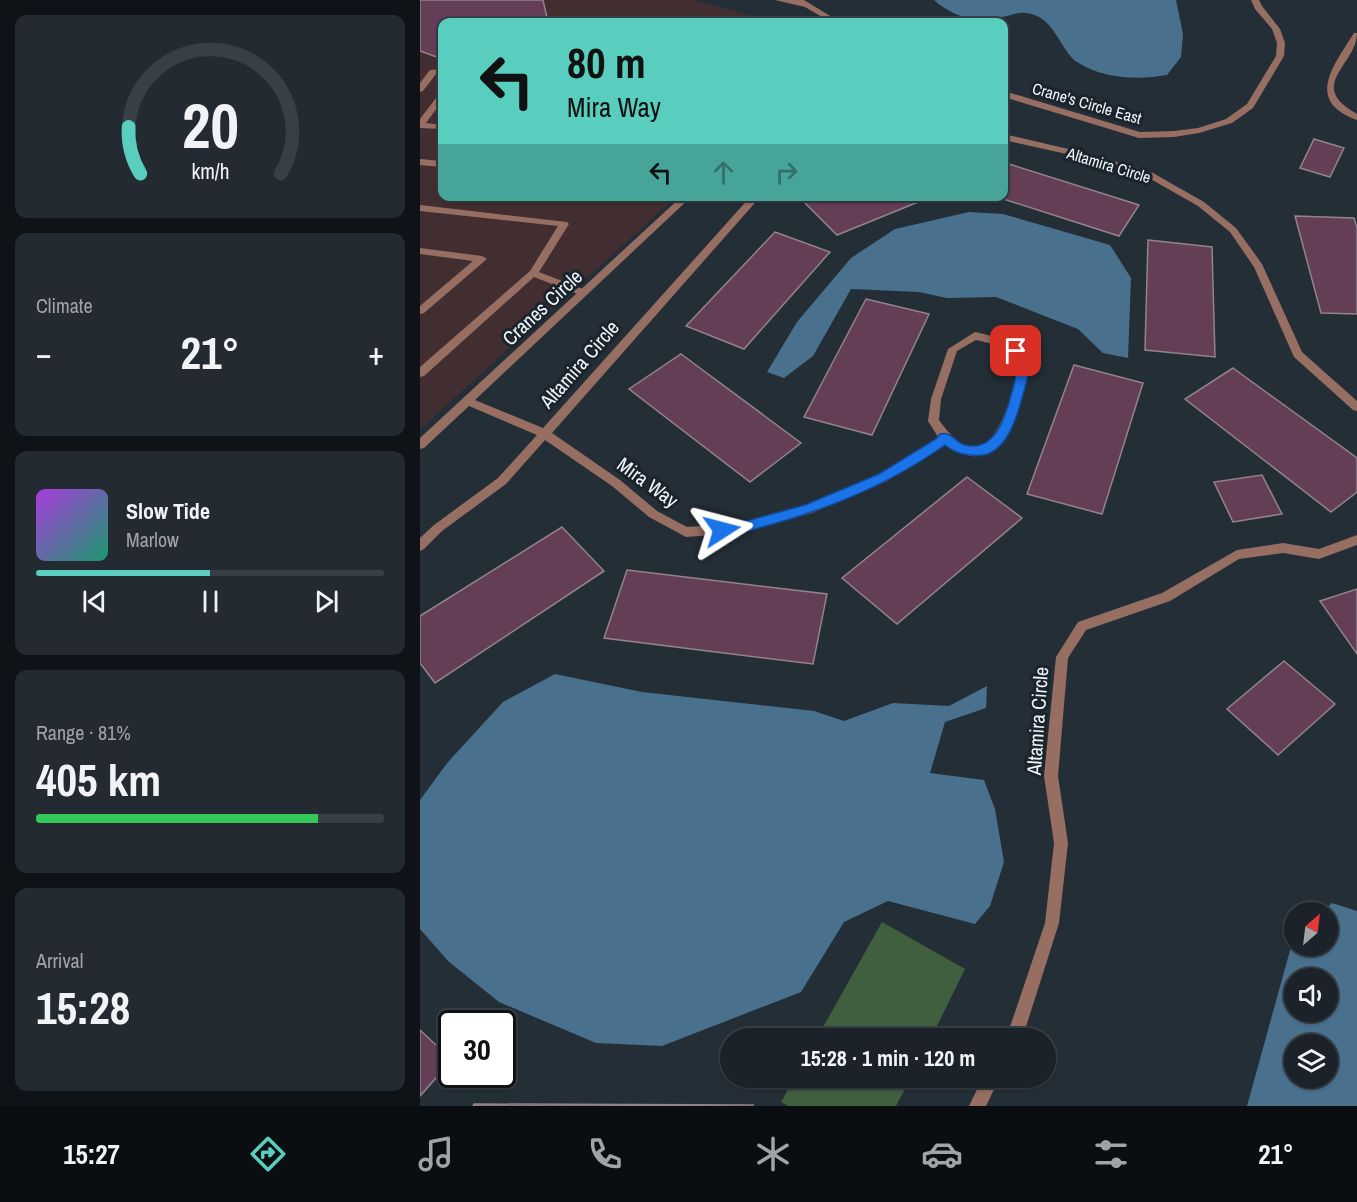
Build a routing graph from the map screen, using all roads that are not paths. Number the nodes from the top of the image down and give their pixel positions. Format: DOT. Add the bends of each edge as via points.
graph roads {
  1 [pos="779,0"];
  2 [pos="800,0"];
  3 [pos="1255,0"];
  4 [pos="808,6"];
  5 [pos="829,18"];
  6 [pos="1357,34"];
  7 [pos="438,71"];
  8 [pos="420,74"];
  9 [pos="420,89"];
  10 [pos="438,93"];
  11 [pos="420,94"];
  12 [pos="1008,95"];
  13 [pos="438,99"];
  14 [pos="1357,117"];
  15 [pos="420,125"];
  16 [pos="438,127"];
  17 [pos="1008,138"];
  18 [pos="420,162"];
  19 [pos="438,164"];
  20 [pos="683,201"];
  21 [pos="753,201"];
  22 [pos="420,208"];
  23 [pos="420,251"];
  24 [pos="533,273"];
  25 [pos="584,293"];
  26 [pos="420,294"];
  27 [pos="437,296"];
  28 [pos="420,311"];
  29 [pos="420,373"];
  30 [pos="467,401"];
  31 [pos="1357,407"];
  32 [pos="545,434"];
  33 [pos="944,437"];
  34 [pos="420,445"];
  35 [pos="1357,540"];
  36 [pos="420,546"];
  37 [pos="1017,1028"];
  38 [pos="986,1088"];
  39 [pos="977,1106"];
  1 -- 4 [label="street"];
  2 -- 4 [label="street"];
  3 -- 12 [label="street, Crane's Circle East" via="1276,29 1280,56 1250,106 1229,121 1183,133 1139,135"];
  4 -- 5 [label="street"];
  6 -- 14 [label="street" via="1330,80 1332,101 1342,111"];
  7 -- 8 [label="street"];
  7 -- 9 [label="street"];
  10 -- 11 [label="street"];
  13 -- 15 [label="street"];
  15 -- 16 [label="street"];
  17 -- 31 [label="street, Altamira Circle" via="1091,156 1150,175 1201,204 1233,230 1259,266 1298,354"];
  18 -- 19 [label="street"];
  20 -- 25 [label="street, Cranes Circle"];
  21 -- 32 [label="street, Altamira Circle"];
  22 -- 24 [label="street" via="564,225"];
  23 -- 27 [label="street" via="482,259"];
  24 -- 25 [label="street"];
  24 -- 29 [label="street"];
  25 -- 30 [label="street, Cranes Circle"];
  26 -- 27 [label="street"];
  27 -- 28 [label="street"];
  30 -- 32 [label="street, Mira Way"];
  30 -- 34 [label="street, Cranes Circle"];
  32 -- 33 [label="street, Mira Way" via="653,514 686,532 739,528 808,510 883,478"];
  32 -- 36 [label="street, Altamira Circle" via="502,481"];
  33 -- 33 [label="street" via="958,448 978,452 993,446 1004,434 1025,364 1003,341 975,336 953,349 933,421"];
  35 -- 37 [label="street, Altamira Circle" via="1319,554 1283,549 1238,555 1166,597 1082,626 1062,657 1051,776 1061,843 1052,923"];
  38 -- 39 [label="street"];
}
